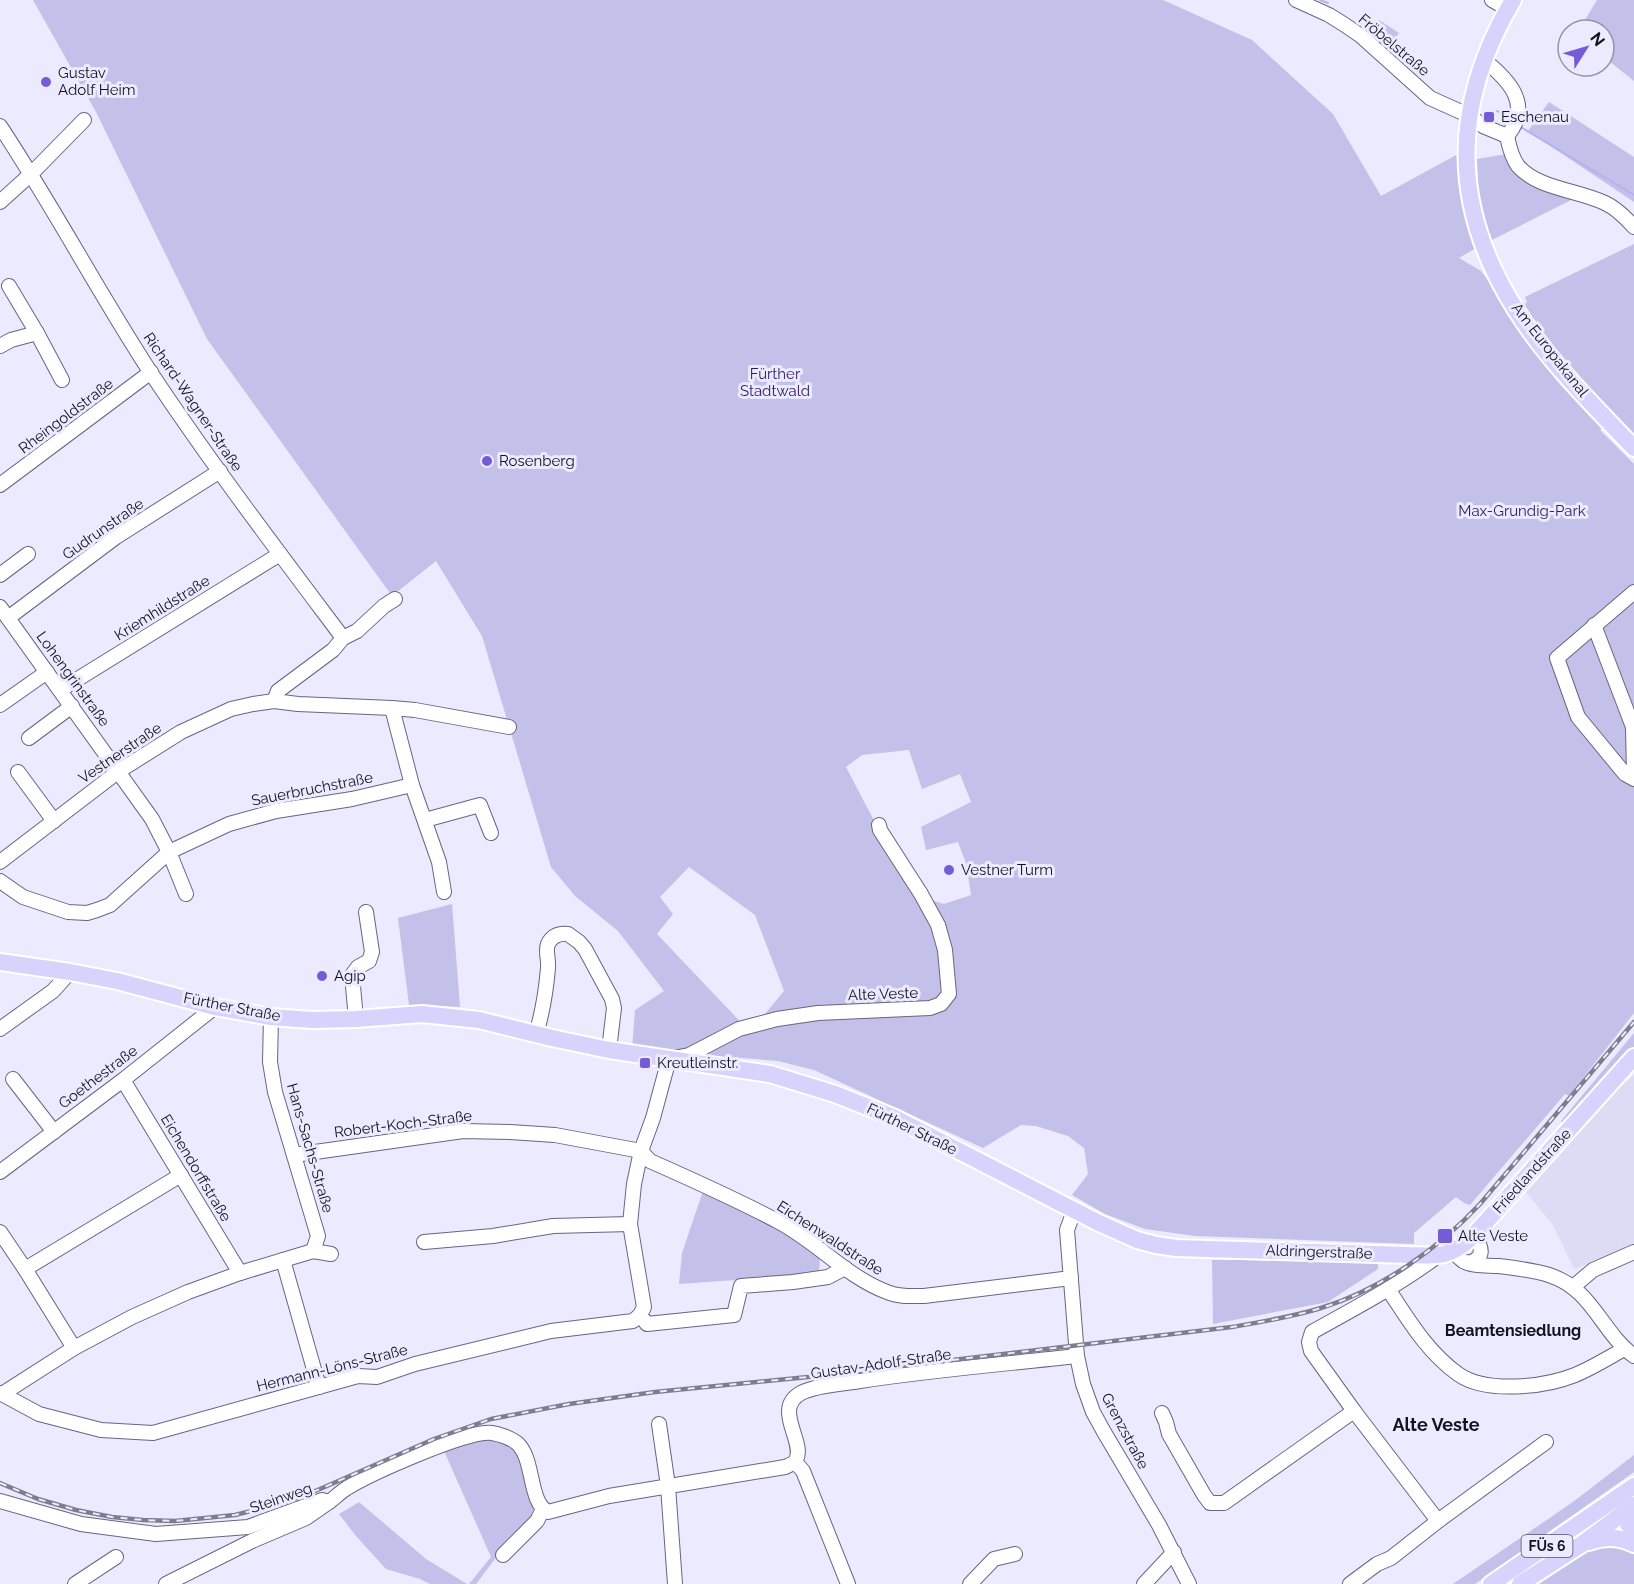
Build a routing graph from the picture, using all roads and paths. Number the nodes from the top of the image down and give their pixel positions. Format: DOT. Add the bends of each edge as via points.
graph roads {
  1 [pos="1296,0"];
  2 [pos="1492,0"];
  3 [pos="1510,5"];
  4 [pos="1484,60"];
  5 [pos="1470,116"];
  6 [pos="84,120"];
  7 [pos="0,126"];
  8 [pos="1506,136"];
  9 [pos="31,174"];
  10 [pos="0,202"];
  11 [pos="1634,227"];
  12 [pos="9,286"];
  13 [pos="37,333"];
  14 [pos="0,346"];
  15 [pos="151,372"];
  16 [pos="62,380"];
  17 [pos="1634,448"];
  18 [pos="219,471"];
  19 [pos="0,485"];
  20 [pos="28,554"];
  21 [pos="280,554"];
  22 [pos="0,575"];
  23 [pos="1634,592"];
  24 [pos="395,599"];
  25 [pos="4,612"];
  26 [pos="1594,625"];
  27 [pos="344,638"];
  28 [pos="47,672"];
  29 [pos="60,690"];
  30 [pos="274,701"];
  31 [pos="0,705"];
  32 [pos="72,706"];
  33 [pos="392,708"];
  34 [pos="509,726"];
  35 [pos="29,738"];
  36 [pos="119,771"];
  37 [pos="18,772"];
  38 [pos="1634,777"];
  39 [pos="412,785"];
  40 [pos="425,820"];
  41 [pos="54,821"];
  42 [pos="879,825"];
  43 [pos="490,833"];
  44 [pos="170,852"];
  45 [pos="1,859"];
  46 [pos="0,881"];
  47 [pos="444,892"];
  48 [pos="186,894"];
  49 [pos="366,912"];
  50 [pos="0,963"];
  51 [pos="70,972"];
  52 [pos="214,1007"];
  53 [pos="271,1017"];
  54 [pos="356,1019"];
  55 [pos="0,1029"];
  56 [pos="536,1034"];
  57 [pos="609,1050"];
  58 [pos="1634,1057"];
  59 [pos="669,1059"];
  60 [pos="13,1079"];
  61 [pos="123,1080"];
  62 [pos="54,1132"];
  63 [pos="641,1151"];
  64 [pos="294,1155"];
  65 [pos="0,1172"];
  66 [pos="181,1175"];
  67 [pos="687,1177"];
  68 [pos="1074,1211"];
  69 [pos="630,1224"];
  70 [pos="0,1232"];
  71 [pos="1474,1235"];
  72 [pos="424,1242"];
  73 [pos="1200,1249"];
  74 [pos="313,1251"];
  75 [pos="1481,1251"];
  76 [pos="1634,1252"];
  77 [pos="1446,1253"];
  78 [pos="331,1254"];
  79 [pos="283,1260"];
  80 [pos="1468,1263"];
  81 [pos="1498,1266"];
  82 [pos="845,1268"];
  83 [pos="25,1269"];
  84 [pos="240,1273"];
  85 [pos="1071,1278"];
  86 [pos="1573,1287"];
  87 [pos="1388,1289"];
  88 [pos="644,1320"];
  89 [pos="74,1348"];
  90 [pos="1629,1352"];
  91 [pos="1077,1356"];
  92 [pos="319,1387"];
  93 [pos="1,1393"];
  94 [pos="1354,1411"];
  95 [pos="1162,1413"];
  96 [pos="659,1424"];
  97 [pos="1546,1442"];
  98 [pos="795,1462"];
  99 [pos="668,1486"];
  100 [pos="1634,1486"];
  101 [pos="0,1501"];
  102 [pos="329,1502"];
  103 [pos="1603,1508"];
  104 [pos="546,1511"];
  105 [pos="1632,1511"];
  106 [pos="1438,1521"];
  107 [pos="248,1527"];
  108 [pos="1634,1533"];
  109 [pos="252,1541"];
  110 [pos="1582,1544"];
  111 [pos="1634,1544"];
  112 [pos="1174,1552"];
  113 [pos="1015,1554"];
  114 [pos="503,1555"];
  115 [pos="116,1557"];
  116 [pos="75,1584"];
  117 [pos="166,1584"];
  118 [pos="675,1584"];
  119 [pos="848,1584"];
  120 [pos="970,1584"];
  121 [pos="1144,1584"];
  122 [pos="1188,1584"];
  123 [pos="1350,1584"];
  124 [pos="1491,1584"];
  125 [pos="1520,1584"];
  1 -- 5 [label="street, Fröbelstraße" via="1346,25 1430,98"];
  2 -- 3 [label="street"];
  3 -- 4 [label="main road, Am Europakanal"];
  4 -- 5 [label="main road, Am Europakanal"];
  4 -- 8 [label="street" via="1503,77 1518,101 1518,116"];
  5 -- 8 [label="street, Fröbelstraße"];
  5 -- 17 [label="main road, Am Europakanal" via="1467,183 1480,237 1494,271 1516,311 1543,347"];
  6 -- 9 [label="street"];
  7 -- 9 [label="street, Richard-Wagner-Straße"];
  8 -- 11 [label="street" via="1517,165 1531,177 1608,204"];
  9 -- 10 [label="street"];
  9 -- 15 [label="street, Richard-Wagner-Straße"];
  12 -- 13 [label="street"];
  13 -- 14 [label="street"];
  13 -- 16 [label="street"];
  15 -- 18 [label="street, Richard-Wagner-Straße"];
  15 -- 19 [label="street, Rheingoldstraße"];
  18 -- 21 [label="street, Richard-Wagner-Straße"];
  18 -- 25 [label="street, Gudrunstraße"];
  20 -- 22 [label="street"];
  21 -- 27 [label="street, Richard-Wagner-Straße"];
  21 -- 29 [label="street, Kriemhildstraße"];
  23 -- 26 [label="street"];
  24 -- 27 [label="street"];
  25 -- 28 [label="street, Lohengrinstraße"];
  26 -- 38 [label="street" via="1633,727"];
  26 -- 38 [label="street" via="1557,657 1578,717 1625,774"];
  27 -- 30 [label="street" via="278,691"];
  28 -- 29 [label="street, Lohengrinstraße"];
  28 -- 31 [label="street"];
  29 -- 32 [label="street, Lohengrinstraße"];
  30 -- 33 [label="street, Vestnerstraße"];
  30 -- 36 [label="street, Vestnerstraße" via="231,709 181,732"];
  32 -- 35 [label="street"];
  32 -- 36 [label="street, Lohengrinstraße"];
  33 -- 34 [label="street, Vestnerstraße"];
  33 -- 39 [label="street"];
  36 -- 41 [label="street, Vestnerstraße"];
  36 -- 44 [label="street, Lohengrinstraße"];
  37 -- 41 [label="street"];
  39 -- 40 [label="street"];
  39 -- 44 [label="street, Sauerbruchstraße" via="229,824"];
  40 -- 43 [label="street" via="480,805"];
  40 -- 47 [label="street" via="440,862"];
  41 -- 45 [label="street, Vestnerstraße"];
  42 -- 59 [label="street, Alte Veste" via="938,925 949,994 941,1004 777,1019 739,1029 688,1055"];
  44 -- 46 [label="street, Sauerbruchstraße" via="110,905 87,913 68,912 23,897"];
  44 -- 48 [label="street, Lohengrinstraße"];
  49 -- 54 [label="street" via="372,952 369,961 352,975"];
  50 -- 51 [label="main road, Fürther Straße"];
  51 -- 52 [label="main road, Fürther Straße"];
  51 -- 55 [label="street" via="53,991"];
  52 -- 53 [label="main road, Fürther Straße"];
  52 -- 61 [label="street, Goethestraße"];
  53 -- 54 [label="main road, Fürther Straße"];
  53 -- 64 [label="street, Hans-Sachs-Straße" via="270,1062"];
  54 -- 56 [label="main road, Fürther Straße" via="422,1014 479,1020"];
  56 -- 57 [label="main road, Fürther Straße"];
  56 -- 57 [label="street" via="544,1005 547,948 556,935 568,934 585,949 612,999"];
  57 -- 59 [label="main road, Fürther Straße"];
  58 -- 71 [label="main road, Friedlandstraße"];
  59 -- 63 [label="street"];
  59 -- 68 [label="main road, Fürther Straße" via="770,1074 835,1094 895,1118"];
  60 -- 62 [label="street"];
  61 -- 62 [label="street, Goethestraße"];
  61 -- 66 [label="street, Eichendorffstraße"];
  62 -- 65 [label="street, Goethestraße"];
  63 -- 64 [label="street, Robert-Koch-Straße" via="555,1135 463,1131"];
  63 -- 67 [label="street, Robert-Koch-Straße" via="650,1161"];
  63 -- 69 [label="street"];
  64 -- 74 [label="street, Hans-Sachs-Straße" via="318,1236"];
  66 -- 83 [label="street"];
  66 -- 84 [label="street, Eichendorffstraße"];
  67 -- 82 [label="street, Eichenwaldstraße" via="781,1223"];
  68 -- 73 [label="main road, Fürther Straße" via="1137,1240"];
  68 -- 85 [label="street, Grenzstraße" via="1067,1230"];
  69 -- 72 [label="street" via="553,1226"];
  69 -- 88 [label="street"];
  70 -- 83 [label="street"];
  71 -- 75 [label="street"];
  71 -- 77 [label="main road, Friedlandstraße"];
  73 -- 77 [label="main road, Aldringerstraße"];
  74 -- 78 [label="street"];
  74 -- 79 [label="street"];
  75 -- 80 [label="street" via="1477,1259"];
  75 -- 81 [label="street"];
  76 -- 86 [label="street" via="1593,1270"];
  77 -- 80 [label="street"];
  77 -- 87 [label="street, Friedlandstraße"];
  79 -- 84 [label="street"];
  79 -- 92 [label="street"];
  80 -- 81 [label="street"];
  81 -- 86 [label="street" via="1551,1275"];
  82 -- 85 [label="street, Eichenwaldstraße" via="871,1285 905,1296"];
  82 -- 88 [label="street, Hermann-Löns-Straße" via="828,1277 741,1286 734,1315"];
  83 -- 89 [label="street"];
  84 -- 89 [label="street" via="132,1317"];
  85 -- 91 [label="street, Grenzstraße"];
  86 -- 90 [label="street"];
  87 -- 90 [label="street" via="1417,1334 1437,1356 1459,1375 1481,1384 1548,1383"];
  87 -- 94 [label="street, Friedlandstraße" via="1312,1332 1309,1342 1311,1351"];
  88 -- 92 [label="street, Hermann-Löns-Straße" via="551,1331 377,1377 358,1376"];
  89 -- 93 [label="street"];
  91 -- 98 [label="street, Gustav-Adolf-Straße" via="873,1379 800,1393 788,1413 798,1451"];
  91 -- 112 [label="street, Grenzstraße" via="1094,1412"];
  92 -- 93 [label="street, Hermann-Löns-Straße" via="153,1432 101,1430 39,1414"];
  94 -- 95 [label="street" via="1224,1503 1210,1503 1204,1495 1169,1434"];
  94 -- 106 [label="street"];
  96 -- 99 [label="street"];
  97 -- 106 [label="street"];
  98 -- 99 [label="street" via="785,1467"];
  98 -- 119 [label="street" via="803,1471"];
  99 -- 104 [label="street"];
  99 -- 118 [label="street"];
  100 -- 103 [label="main road"];
  101 -- 107 [label="street, Steinweg" via="81,1524 156,1534"];
  102 -- 104 [label="street, Steinweg" via="381,1471 450,1442 491,1432 517,1443 526,1456 538,1501"];
  102 -- 107 [label="street, Steinweg" via="322,1500"];
  102 -- 109 [label="street" via="306,1518"];
  103 -- 105 [label="main road" via="1613,1505"];
  103 -- 124 [label="main road, FÜs 6"];
  104 -- 114 [label="street"];
  105 -- 108 [label="main road" via="1628,1524"];
  105 -- 110 [label="main road, FÜs 6"];
  106 -- 123 [label="street"];
  107 -- 109 [label="street"];
  109 -- 117 [label="street"];
  110 -- 111 [label="main road" via="1608,1538"];
  110 -- 125 [label="main road, FÜs 6"];
  112 -- 121 [label="street"];
  112 -- 122 [label="street, Grenzstraße"];
  113 -- 120 [label="street" via="994,1559"];
  115 -- 116 [label="street"];
}
